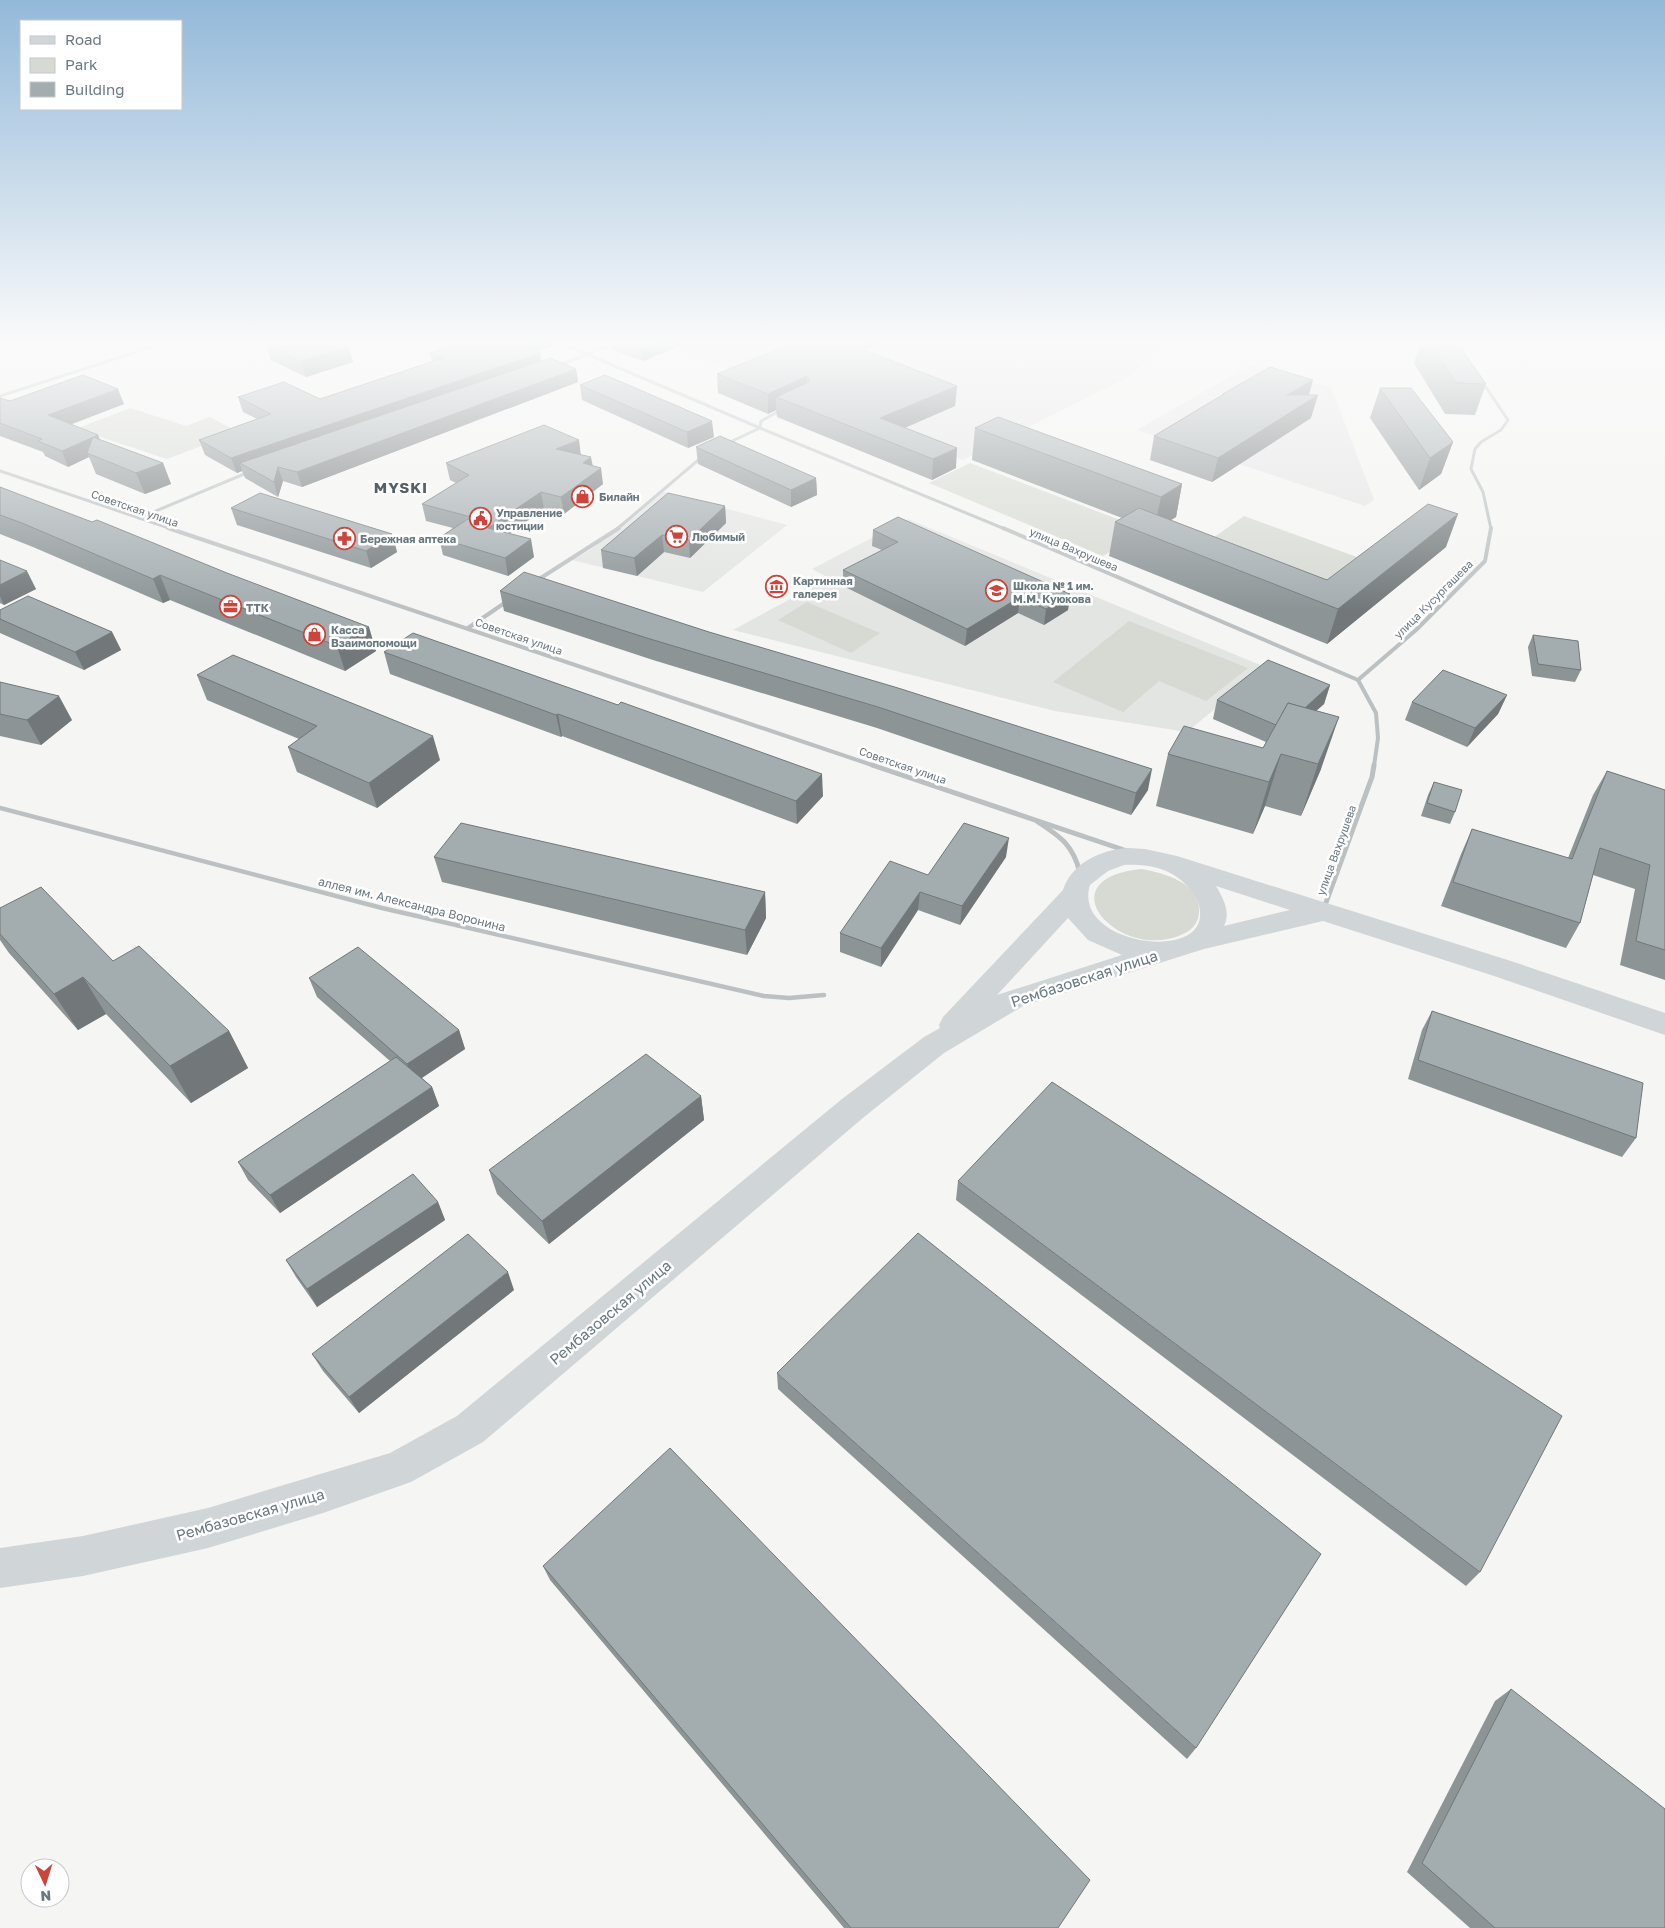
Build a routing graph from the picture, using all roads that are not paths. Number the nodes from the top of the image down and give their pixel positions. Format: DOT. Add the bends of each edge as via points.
graph roads {
  1 [pos="754,431"];
  2 [pos="767,431"];
  3 [pos="1499,431"];
  4 [pos="722,446"];
  5 [pos="705,454"];
  6 [pos="254,471"];
  7 [pos="0,472"];
  8 [pos="139,518"];
  9 [pos="533,583"];
  10 [pos="512,597"];
  11 [pos="468,628"];
  12 [pos="1358,680"];
  13 [pos="0,808"];
  14 [pos="1032,818"];
  15 [pos="1145,857"];
  16 [pos="1171,863"];
  17 [pos="1077,885"];
  18 [pos="1323,912"];
  19 [pos="1183,946"];
  20 [pos="824,995"];
  21 [pos="1665,1024"];
  22 [pos="934,1045"];
  23 [pos="0,1568"];
  1 -- 4 [label="street"];
  2 -- 12 [label="street, улица Вахрушева" via="976,516"];
  3 -- 12 [label="street, улица Кусургашева" via="1481,442 1475,450 1471,469 1483,492 1491,530 1485,560 1416,630"];
  5 -- 9 [label="street" via="637,514 593,547"];
  6 -- 8 [label="street"];
  7 -- 8 [label="street, Советская улица"];
  8 -- 11 [label="street, Советская улица"];
  10 -- 11 [label="street"];
  11 -- 14 [label="street, Советская улица"];
  12 -- 18 [label="street, улица Вахрушева" via="1376,713 1378,738 1372,777"];
  13 -- 20 [label="street, аллея им. Александра Воронина" via="382,908 764,996"];
  14 -- 15 [label="street, Советская улица"];
  14 -- 17 [label="street" via="1068,843 1076,858"];
  15 -- 16 [label="main road"];
  15 -- 17 [label="main road" via="1119,858 1096,864"];
  16 -- 18 [label="main road"];
  16 -- 19 [label="main road" via="1193,876 1209,892 1215,911 1210,928"];
  17 -- 19 [label="main road" via="1078,912 1092,930 1115,944 1143,951"];
  17 -- 22 [label="main road"];
  18 -- 19 [label="main road, Рембазовская улица"];
  18 -- 21 [label="main road"];
  19 -- 22 [label="main road, Рембазовская улица" via="1013,999"];
  22 -- 23 [label="main road, Рембазовская улица" via="470,1429 398,1469 313,1497 208,1528 83,1556"];
}
